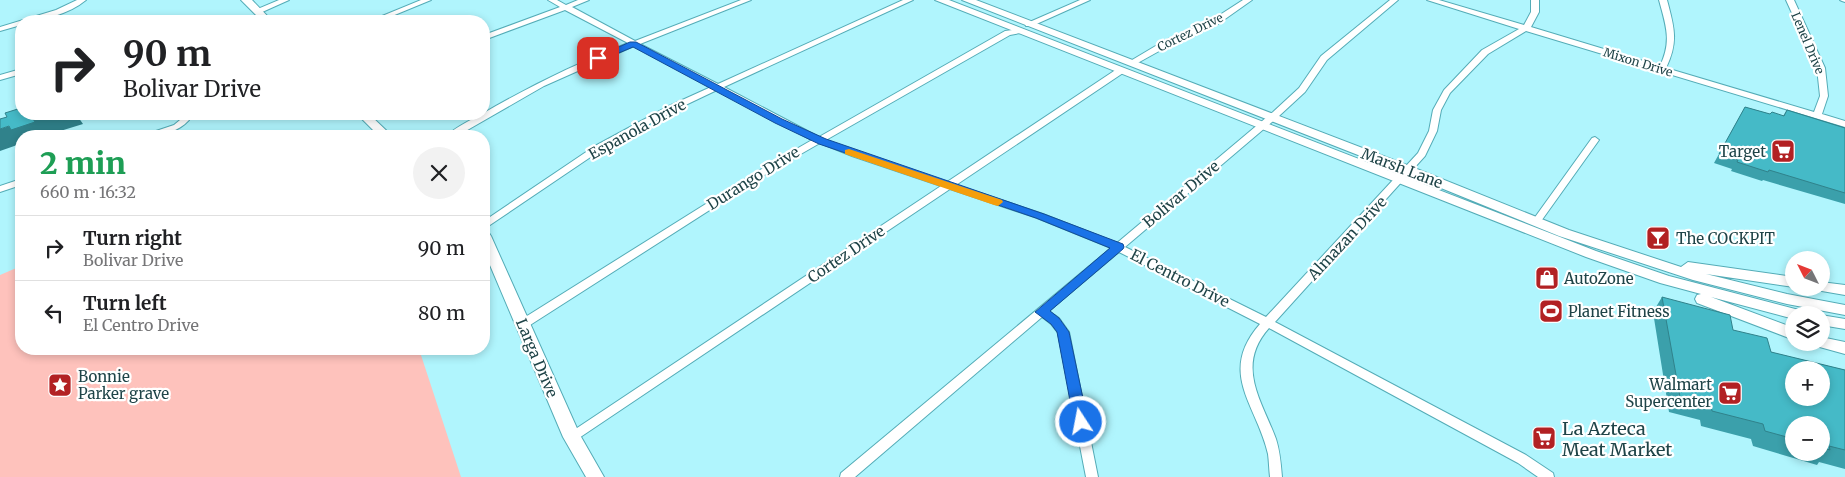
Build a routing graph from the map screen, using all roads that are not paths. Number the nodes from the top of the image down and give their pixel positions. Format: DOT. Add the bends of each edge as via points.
graph roads {
  1 [pos="82,0"];
  2 [pos="246,0"];
  3 [pos="286,0"];
  4 [pos="427,0"];
  5 [pos="552,0"];
  6 [pos="585,0"];
  7 [pos="747,0"];
  8 [pos="909,0"];
  9 [pos="942,0"];
  10 [pos="967,0"];
  11 [pos="1086,0"];
  12 [pos="1248,0"];
  13 [pos="1394,0"];
  14 [pos="1431,0"];
  15 [pos="1535,0"];
  16 [pos="1663,0"];
  17 [pos="1790,0"];
  18 [pos="565,7"];
  19 [pos="257,11"];
  20 [pos="48,15"];
  21 [pos="261,15"];
  22 [pos="389,15"];
  23 [pos="15,24"];
  24 [pos="1029,24"];
  25 [pos="1525,28"];
  26 [pos="0,29"];
  27 [pos="1017,30"];
  28 [pos="490,36"];
  29 [pos="633,44"];
  30 [pos="1131,63"];
  31 [pos="1662,69"];
  32 [pos="1120,71"];
  33 [pos="15,73"];
  34 [pos="0,78"];
  35 [pos="715,88"];
  36 [pos="490,113"];
  37 [pos="1817,116"];
  38 [pos="1271,117"];
  39 [pos="185,120"];
  40 [pos="369,120"];
  41 [pos="479,120"];
  42 [pos="1845,124"];
  43 [pos="1260,126"];
  44 [pos="166,130"];
  45 [pos="380,130"];
  46 [pos="461,130"];
  47 [pos="817,139"];
  48 [pos="1595,140"];
  49 [pos="1408,170"];
  50 [pos="1399,181"];
  51 [pos="15,184"];
  52 [pos="948,186"];
  53 [pos="0,189"];
  54 [pos="490,221"];
  55 [pos="1533,226"];
  56 [pos="1118,247"];
  57 [pos="490,250"];
  58 [pos="1667,266"];
  59 [pos="1644,273"];
  60 [pos="1785,281"];
  61 [pos="1830,288"];
  62 [pos="1845,290"];
  63 [pos="1845,310"];
  64 [pos="1041,312"];
  65 [pos="1785,312"];
  66 [pos="1830,322"];
  67 [pos="1268,323"];
  68 [pos="523,324"];
  69 [pos="1845,324"];
  70 [pos="1785,331"];
  71 [pos="1830,344"];
  72 [pos="1845,348"];
  73 [pos="572,437"];
  74 [pos="848,476"];
  75 [pos="595,477"];
  76 [pos="1092,477"];
  77 [pos="1276,477"];
  78 [pos="1548,477"];
  1 -- 20 [label="street"];
  2 -- 19 [label="main road"];
  3 -- 19 [label="street"];
  4 -- 22 [label="street"];
  5 -- 18 [label="street, El Centro Drive"];
  6 -- 18 [label="street"];
  7 -- 29 [label="street"];
  8 -- 35 [label="street, Espanola Drive"];
  9 -- 27 [label="main road, Marsh Lane"];
  10 -- 24 [label="main road, Marsh Lane"];
  11 -- 24 [label="street"];
  12 -- 30 [label="street, Cortez Drive" via="1215,22"];
  13 -- 38 [label="street, Bolivar Drive" via="1334,49 1302,90"];
  14 -- 25 [label="street, Mixon Drive"];
  15 -- 25 [label="street" via="1533,19"];
  16 -- 31 [label="street" via="1673,45"];
  17 -- 37 [label="street, Lenel Drive" via="1821,68 1824,96"];
  18 -- 28 [label="street"];
  18 -- 29 [label="street, El Centro Drive"];
  19 -- 21 [label="main road"];
  23 -- 26 [label="street"];
  24 -- 27 [label="main road"];
  24 -- 30 [label="main road, Marsh Lane"];
  25 -- 31 [label="street, Mixon Drive"];
  25 -- 49 [label="street, Almazan Drive" via="1485,52 1447,92 1437,110 1428,144"];
  27 -- 32 [label="main road, Marsh Lane"];
  27 -- 47 [label="street, Durango Drive"];
  29 -- 35 [label="street, El Centro Drive"];
  29 -- 36 [label="street" via="537,86"];
  30 -- 32 [label="main road"];
  30 -- 38 [label="main road, Marsh Lane"];
  31 -- 37 [label="street, Mixon Drive"];
  32 -- 43 [label="main road, Marsh Lane"];
  32 -- 52 [label="street, Cortez Drive"];
  33 -- 34 [label="street"];
  35 -- 47 [label="street, El Centro Drive"];
  35 -- 54 [label="street, Espanola Drive" via="598,148"];
  37 -- 42 [label="street, Mixon Drive"];
  38 -- 43 [label="street, Bolivar Drive"];
  38 -- 49 [label="main road, Marsh Lane"];
  39 -- 44 [label="street"];
  40 -- 45 [label="main road"];
  41 -- 46 [label="street"];
  43 -- 50 [label="main road, Marsh Lane"];
  43 -- 56 [label="street, Bolivar Drive"];
  47 -- 52 [label="street, El Centro Drive"];
  47 -- 68 [label="street, Durango Drive"];
  48 -- 55 [label="street"];
  49 -- 50 [label="street, Almazan Drive"];
  49 -- 55 [label="main road, Marsh Lane"];
  50 -- 55 [label="main road, Marsh Lane"];
  50 -- 67 [label="street, Almazan Drive"];
  51 -- 53 [label="street"];
  52 -- 56 [label="street, El Centro Drive" via="1049,219"];
  52 -- 73 [label="street, Cortez Drive"];
  55 -- 58 [label="main road, Marsh Lane"];
  55 -- 59 [label="main road, Marsh Lane"];
  56 -- 64 [label="street, Bolivar Drive"];
  56 -- 67 [label="street, El Centro Drive"];
  57 -- 68 [label="main road, Larga Drive"];
  58 -- 60 [label="main road"];
  58 -- 63 [label="main road, Marsh Lane" via="1743,289"];
  59 -- 65 [label="main road, Marsh Lane"];
  59 -- 70 [label="main road"];
  61 -- 62 [label="main road"];
  64 -- 74 [label="street, Bolivar Drive"];
  64 -- 76 [label="street" via="1055,321 1063,332"];
  66 -- 69 [label="main road"];
  67 -- 77 [label="street, Almazan Drive" via="1247,355 1246,377 1274,453"];
  67 -- 78 [label="street, El Centro Drive" via="1522,459"];
  68 -- 73 [label="main road, Larga Drive"];
  71 -- 72 [label="main road"];
  73 -- 75 [label="main road, Larga Drive"];
}
